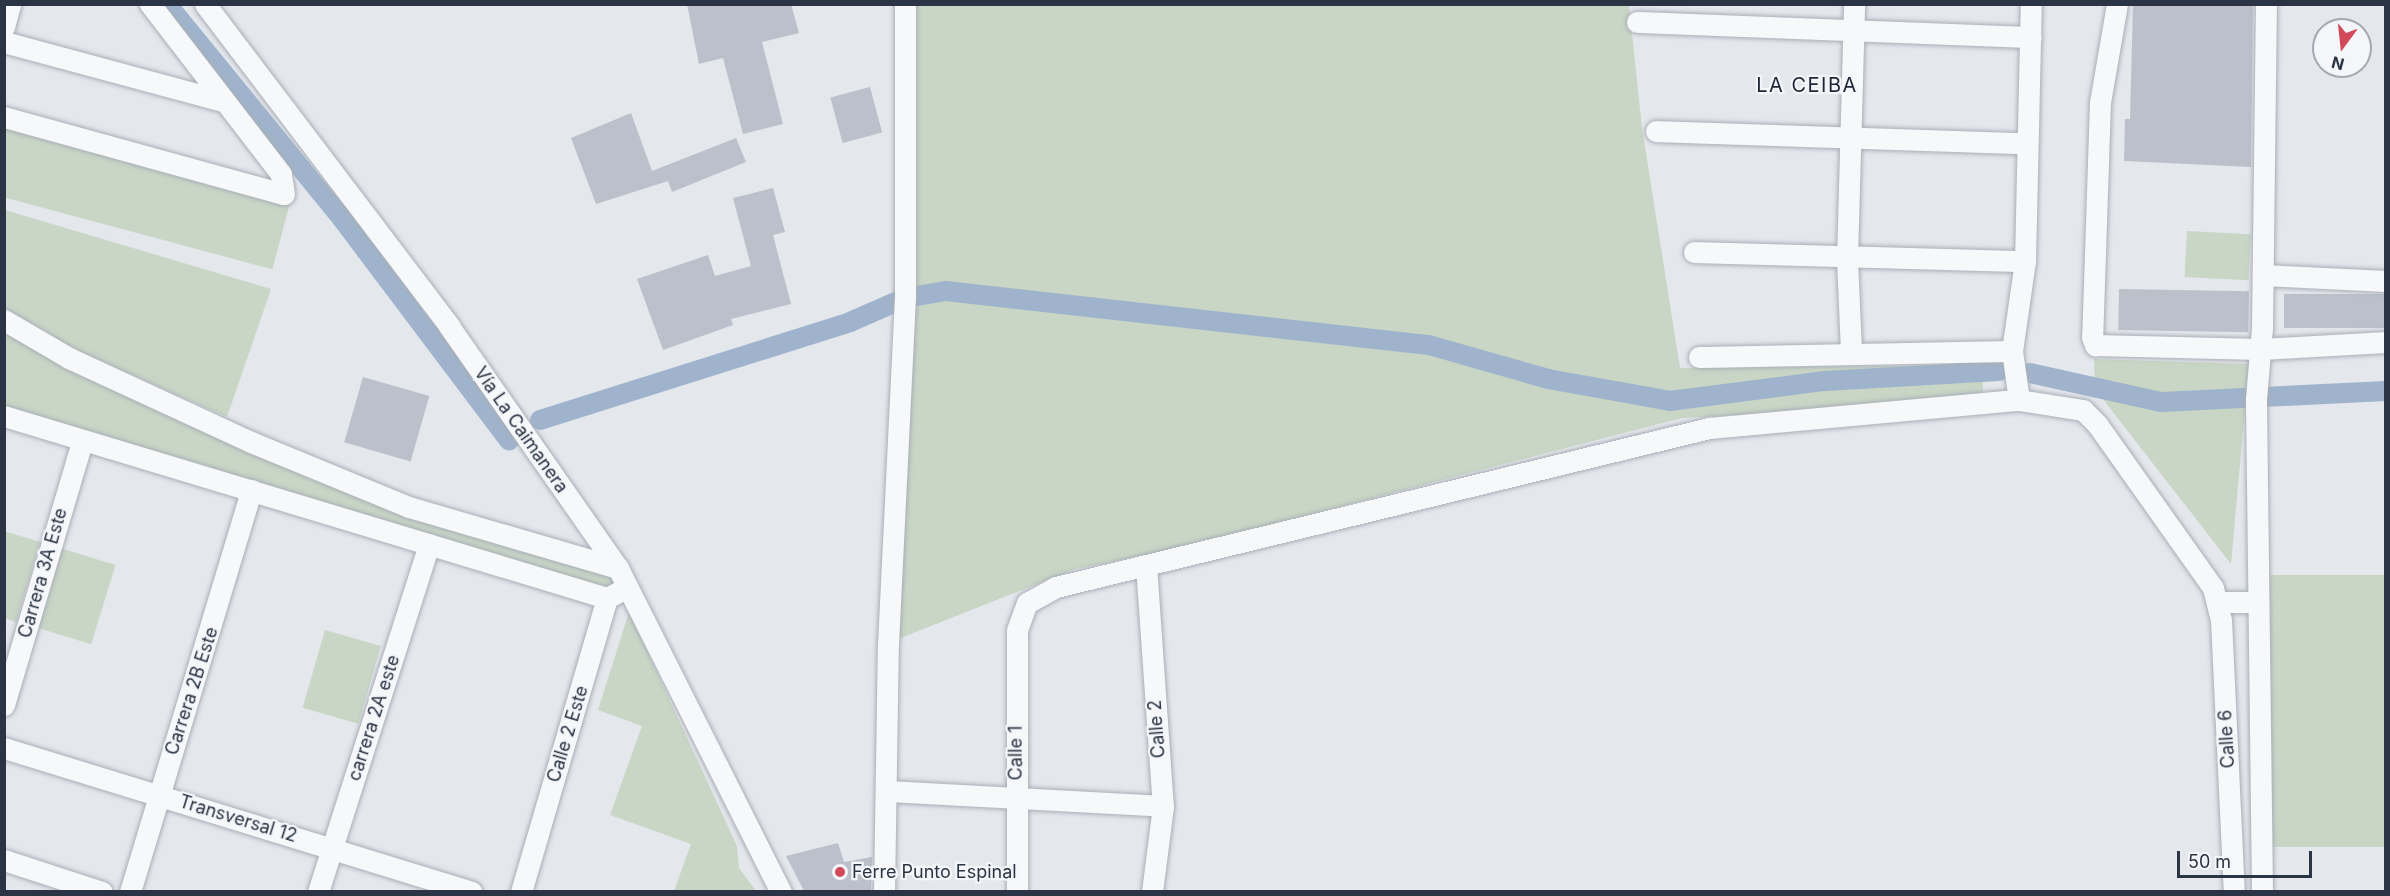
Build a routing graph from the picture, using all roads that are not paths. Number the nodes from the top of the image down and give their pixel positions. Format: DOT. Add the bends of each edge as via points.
graph roads {
  1 [pos="10,4"];
  2 [pos="150,4"];
  3 [pos="205,4"];
  4 [pos="905,4"];
  5 [pos="1854,4"];
  6 [pos="2031,4"];
  7 [pos="2117,4"];
  8 [pos="2266,4"];
  9 [pos="1637,22"];
  10 [pos="4,27"];
  11 [pos="1853,32"];
  12 [pos="2031,36"];
  13 [pos="4,42"];
  14 [pos="222,100"];
  15 [pos="4,117"];
  16 [pos="1656,131"];
  17 [pos="1850,140"];
  18 [pos="2027,143"];
  19 [pos="1694,252"];
  20 [pos="1847,259"];
  21 [pos="2025,261"];
  22 [pos="2263,275"];
  23 [pos="2385,281"];
  24 [pos="4,320"];
  25 [pos="2385,342"];
  26 [pos="2261,349"];
  27 [pos="1851,351"];
  28 [pos="2012,351"];
  29 [pos="1699,357"];
  30 [pos="2019,399"];
  31 [pos="4,416"];
  32 [pos="82,442"];
  33 [pos="251,490"];
  34 [pos="429,543"];
  35 [pos="1146,565"];
  36 [pos="622,578"];
  37 [pos="2217,595"];
  38 [pos="607,598"];
  39 [pos="2257,602"];
  40 [pos="4,705"];
  41 [pos="4,748"];
  42 [pos="889,791"];
  43 [pos="159,795"];
  44 [pos="1016,798"];
  45 [pos="1163,806"];
  46 [pos="332,847"];
  47 [pos="4,860"];
  48 [pos="102,891"];
  49 [pos="130,891"];
  50 [pos="318,891"];
  51 [pos="471,891"];
  52 [pos="521,891"];
  53 [pos="781,891"];
  54 [pos="884,891"];
  55 [pos="1017,891"];
  56 [pos="1152,891"];
  57 [pos="2234,891"];
  58 [pos="2262,891"];
  1 -- 10 [label="street"];
  2 -- 14 [label="street"];
  3 -- 36 [label="street, Vía La Caimanera" via="448,326"];
  4 -- 42 [label="street" via="905,298 888,645"];
  5 -- 11 [label="street"];
  6 -- 12 [label="street"];
  7 -- 26 [label="street" via="2100,102 2093,341 2100,347"];
  8 -- 22 [label="street"];
  9 -- 11 [label="street"];
  11 -- 12 [label="street"];
  11 -- 17 [label="street"];
  12 -- 18 [label="street"];
  13 -- 14 [label="street"];
  14 -- 15 [label="street" via="281,174 284,194"];
  16 -- 17 [label="street"];
  17 -- 18 [label="street"];
  17 -- 20 [label="street"];
  18 -- 21 [label="street"];
  19 -- 20 [label="street"];
  20 -- 21 [label="street"];
  20 -- 27 [label="street"];
  21 -- 28 [label="street"];
  22 -- 23 [label="street"];
  22 -- 26 [label="street"];
  24 -- 36 [label="street" via="112,378 409,507"];
  25 -- 26 [label="street"];
  26 -- 39 [label="street" via="2256,399"];
  27 -- 28 [label="street"];
  27 -- 29 [label="street"];
  28 -- 30 [label="street"];
  30 -- 35 [label="street" via="1709,428"];
  30 -- 37 [label="street" via="2083,410 2097,424"];
  31 -- 32 [label="street"];
  32 -- 33 [label="street"];
  32 -- 40 [label="street, Carrera 3A Este"];
  33 -- 34 [label="street"];
  33 -- 43 [label="street, Carrera 2B Este"];
  34 -- 38 [label="street"];
  34 -- 46 [label="street, carrera 2A este"];
  35 -- 44 [label="street, Calle 1" via="1056,587 1027,603 1017,630"];
  35 -- 45 [label="street, Calle 2"];
  36 -- 38 [label="street"];
  36 -- 53 [label="street, Vía La Caimanera"];
  37 -- 39 [label="street"];
  37 -- 57 [label="street, Calle 6"];
  38 -- 52 [label="street, Calle 2 Este"];
  39 -- 58 [label="street"];
  41 -- 43 [label="street, Transversal 12"];
  42 -- 44 [label="street"];
  42 -- 54 [label="street"];
  43 -- 46 [label="street, Transversal 12"];
  43 -- 49 [label="street, Carrera 2B Este"];
  44 -- 45 [label="street"];
  44 -- 55 [label="street, Calle 1"];
  45 -- 56 [label="street, Calle 2"];
  46 -- 50 [label="street, carrera 2A este"];
  46 -- 51 [label="street, Transversal 12"];
  47 -- 48 [label="street"];
}
